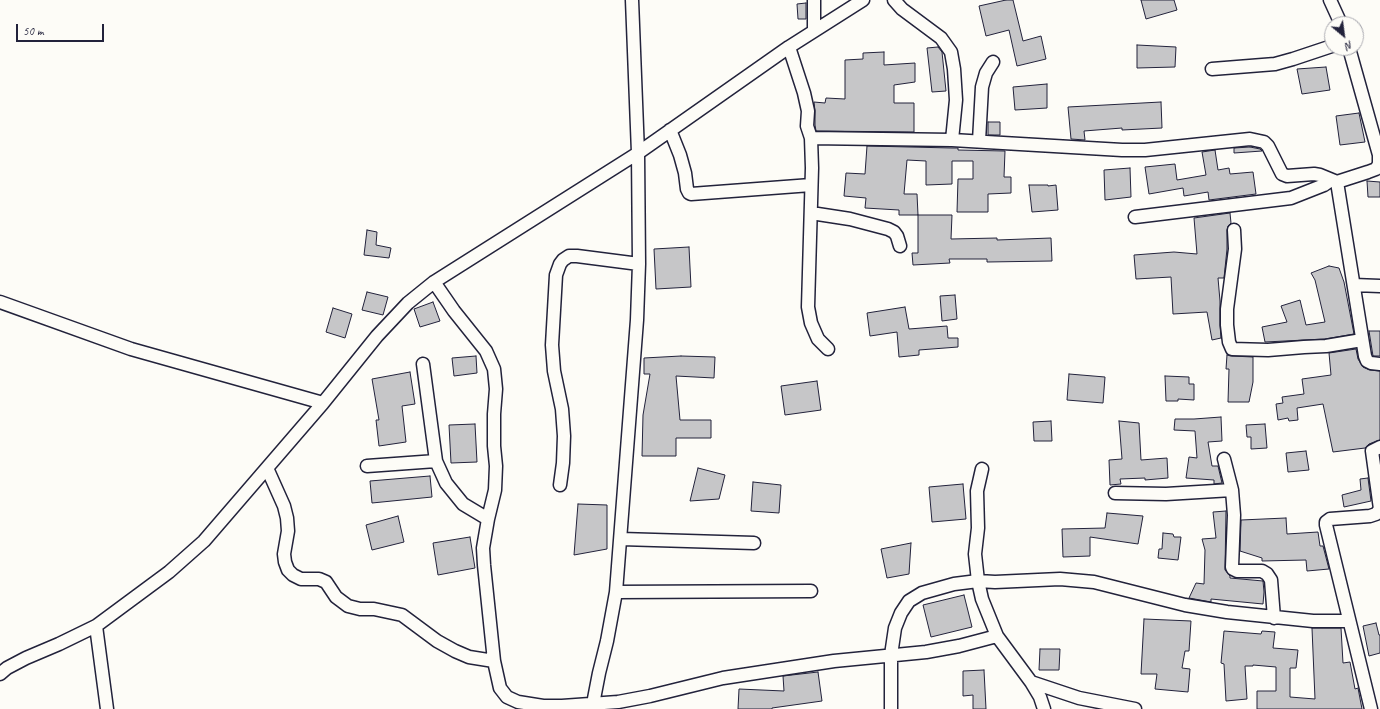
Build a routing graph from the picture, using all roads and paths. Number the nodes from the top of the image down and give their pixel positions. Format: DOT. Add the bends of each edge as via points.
graph roads {
  1 [pos="632,0"];
  2 [pos="814,0"];
  3 [pos="863,0"];
  4 [pos="894,0"];
  5 [pos="1330,0"];
  6 [pos="1337,16"];
  7 [pos="814,31"];
  8 [pos="789,47"];
  9 [pos="1324,49"];
  10 [pos="1351,56"];
  11 [pos="993,62"];
  12 [pos="1212,69"];
  13 [pos="670,130"];
  14 [pos="811,138"];
  15 [pos="952,140"];
  16 [pos="979,141"];
  17 [pos="638,153"];
  18 [pos="1334,181"];
  19 [pos="812,185"];
  20 [pos="811,213"];
  21 [pos="1134,217"];
  22 [pos="1234,230"];
  23 [pos="900,246"];
  24 [pos="639,264"];
  25 [pos="434,282"];
  26 [pos="1354,285"];
  27 [pos="1380,286"];
  28 [pos="0,302"];
  29 [pos="1362,340"];
  30 [pos="828,349"];
  31 [pos="423,364"];
  32 [pos="1380,364"];
  33 [pos="323,403"];
  34 [pos="1380,447"];
  35 [pos="1224,459"];
  36 [pos="436,461"];
  37 [pos="367,466"];
  38 [pos="267,468"];
  39 [pos="982,469"];
  40 [pos="560,485"];
  41 [pos="1232,490"];
  42 [pos="1115,493"];
  43 [pos="488,519"];
  44 [pos="621,539"];
  45 [pos="754,543"];
  46 [pos="978,581"];
  47 [pos="811,591"];
  48 [pos="616,592"];
  49 [pos="1274,618"];
  50 [pos="1348,621"];
  51 [pos="96,626"];
  52 [pos="997,636"];
  53 [pos="890,655"];
  54 [pos="494,662"];
  55 [pos="0,674"];
  56 [pos="1031,682"];
  57 [pos="517,706"];
  58 [pos="593,706"];
  59 [pos="542,707"];
  60 [pos="107,709"];
  61 [pos="891,709"];
  62 [pos="1044,709"];
  63 [pos="1135,709"];
  64 [pos="1371,709"];
  1 -- 17 [label="street"];
  2 -- 7 [label="street"];
  3 -- 7 [label="street"];
  4 -- 15 [label="street" via="941,38 951,52 956,100"];
  5 -- 6 [label="street"];
  7 -- 8 [label="street"];
  8 -- 13 [label="street"];
  8 -- 14 [label="street" via="804,93 808,110 807,126"];
  9 -- 12 [label="street" via="1275,64"];
  10 -- 18 [label="street" via="1379,155 1379,164 1376,169"];
  11 -- 16 [label="street" via="982,87"];
  13 -- 17 [label="street"];
  13 -- 19 [label="street" via="680,155 688,193"];
  14 -- 15 [label="street"];
  14 -- 19 [label="street"];
  15 -- 16 [label="street"];
  16 -- 18 [label="street" via="1145,150 1250,139 1264,142 1268,146 1282,174 1314,174"];
  17 -- 24 [label="street"];
  17 -- 25 [label="street"];
  18 -- 21 [label="street" via="1291,198"];
  18 -- 26 [label="street"];
  19 -- 20 [label="street"];
  20 -- 23 [label="street" via="850,219 888,229 897,236"];
  20 -- 30 [label="street" via="808,307 818,339"];
  22 -- 29 [label="street" via="1235,249 1227,309 1229,342 1232,349 1268,350"];
  24 -- 40 [label="street" via="569,256 556,275 552,345 564,436"];
  24 -- 44 [label="street"];
  25 -- 33 [label="street" via="408,303 377,336"];
  25 -- 43 [label="street" via="486,351 494,369 496,466 495,490"];
  26 -- 27 [label="street"];
  26 -- 29 [label="street"];
  28 -- 33 [label="street" via="131,349"];
  29 -- 32 [label="street" via="1367,361"];
  31 -- 36 [label="street"];
  33 -- 38 [label="street"];
  34 -- 50 [label="street" via="1372,451 1380,509 1370,516 1330,519 1326,522"];
  35 -- 41 [label="street"];
  36 -- 37 [label="street"];
  36 -- 43 [label="street" via="446,483 463,504"];
  38 -- 51 [label="street" via="204,541 169,572"];
  38 -- 54 [label="street" via="287,518 285,558 288,570 302,579 319,579 326,582 336,597 348,606 402,615 455,651"];
  39 -- 46 [label="street" via="977,491 978,528 975,554"];
  41 -- 42 [label="street" via="1166,494"];
  41 -- 49 [label="street" via="1232,567 1237,571 1262,571 1268,574 1271,580"];
  43 -- 54 [label="street" via="483,548"];
  44 -- 45 [label="street"];
  44 -- 48 [label="street"];
  46 -- 49 [label="street" via="1060,579 1094,582 1185,605"];
  46 -- 52 [label="street" via="982,599"];
  46 -- 53 [label="street" via="937,588 922,593 909,602 895,628"];
  47 -- 48 [label="street"];
  48 -- 58 [label="street"];
  49 -- 50 [label="street" via="1313,622"];
  50 -- 64 [label="street"];
  51 -- 55 [label="street" via="26,658"];
  51 -- 60 [label="street"];
  52 -- 53 [label="street" via="926,652"];
  52 -- 56 [label="street"];
  53 -- 58 [label="street" via="723,678 650,696"];
  53 -- 61 [label="street"];
  54 -- 57 [label="street" via="500,688"];
  56 -- 62 [label="street"];
  56 -- 63 [label="street" via="1078,698"];
  57 -- 59 [label="street"];
  58 -- 59 [label="street"];
}
